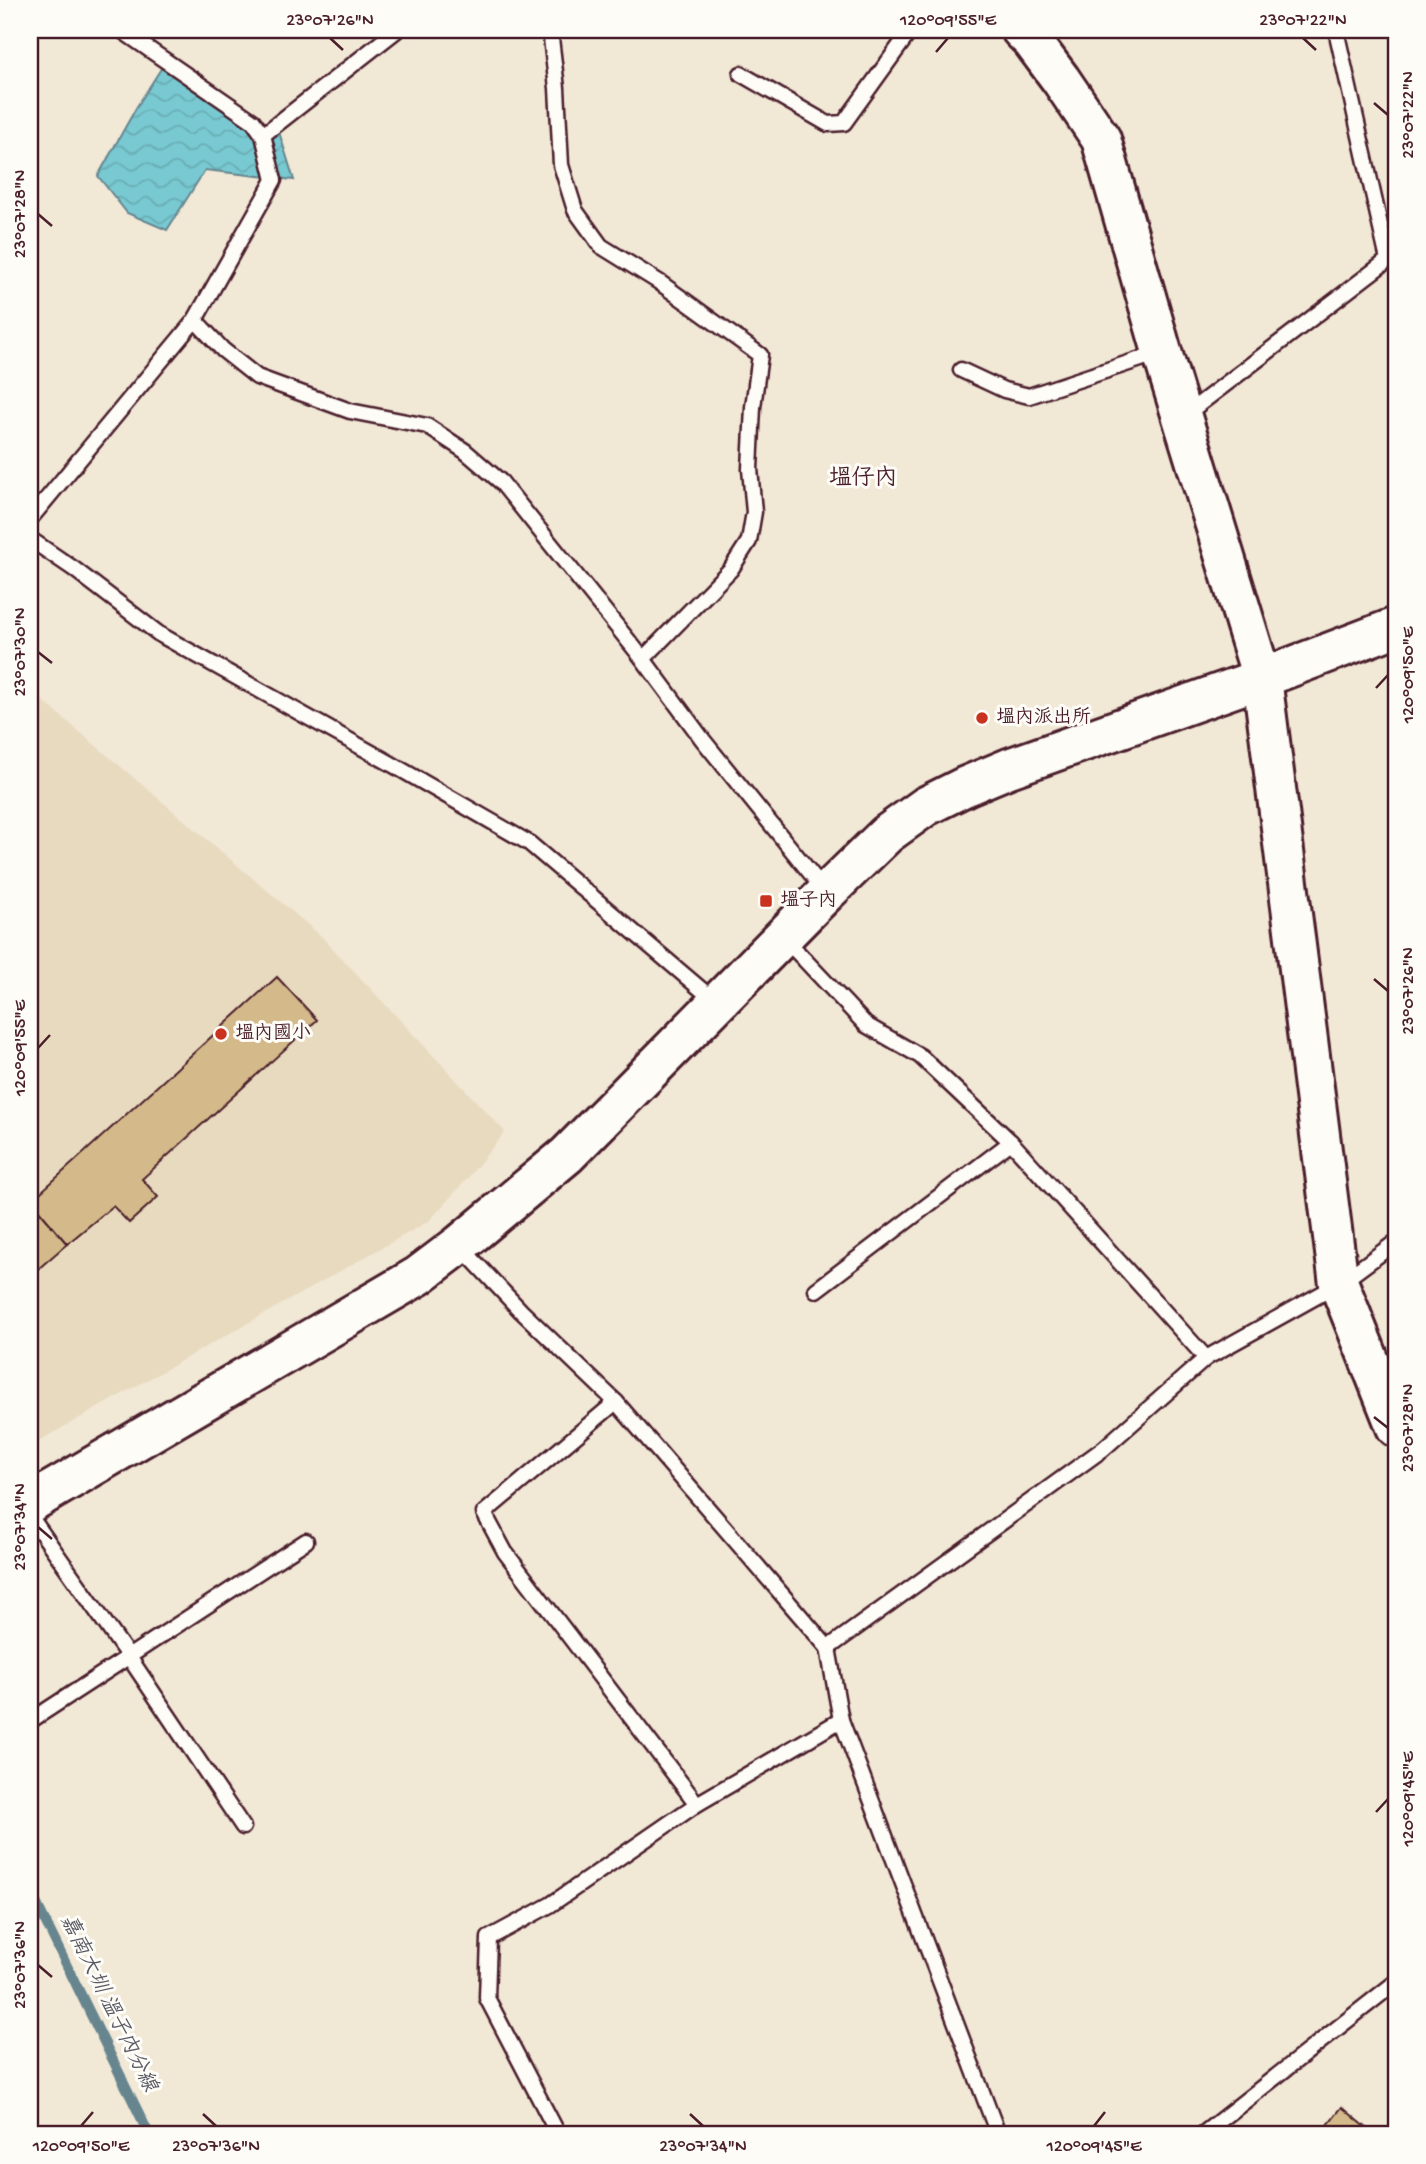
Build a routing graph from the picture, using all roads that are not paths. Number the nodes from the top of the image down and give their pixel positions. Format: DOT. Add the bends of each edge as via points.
graph roads {
  1 [pos="121,30"];
  2 [pos="397,30"];
  3 [pos="550,30"];
  4 [pos="911,30"];
  5 [pos="1021,30"];
  6 [pos="1336,30"];
  7 [pos="741,74"];
  8 [pos="263,135"];
  9 [pos="1392,259"];
  10 [pos="195,320"];
  11 [pos="1162,352"];
  12 [pos="961,370"];
  13 [pos="1184,416"];
  14 [pos="30,519"];
  15 [pos="30,539"];
  16 [pos="1396,627"];
  17 [pos="643,659"];
  18 [pos="1262,678"];
  19 [pos="826,892"];
  20 [pos="784,937"];
  21 [pos="717,1003"];
  22 [pos="1011,1142"];
  23 [pos="1396,1242"];
  24 [pos="459,1245"];
  25 [pos="1339,1284"];
  26 [pos="816,1290"];
  27 [pos="1206,1358"];
  28 [pos="616,1402"];
  29 [pos="1396,1427"];
  30 [pos="30,1503"];
  31 [pos="30,1516"];
  32 [pos="306,1541"];
  33 [pos="828,1648"];
  34 [pos="129,1657"];
  35 [pos="841,1720"];
  36 [pos="30,1721"];
  37 [pos="696,1804"];
  38 [pos="243,1827"];
  39 [pos="1396,1982"];
  40 [pos="558,2134"];
  41 [pos="998,2134"];
  42 [pos="1203,2134"];
  1 -- 8 [label="lane" via="253,121"];
  2 -- 8 [label="lane"];
  3 -- 17 [label="lane" via="561,165 575,210 601,246 760,355 750,469 754,512 748,541 731,569"];
  4 -- 7 [label="lane" via="844,123 828,124"];
  5 -- 11 [label="street" via="1101,139"];
  6 -- 9 [label="lane"];
  8 -- 10 [label="lane" via="274,180"];
  9 -- 13 [label="lane"];
  10 -- 14 [label="lane"];
  10 -- 17 [label="lane" via="257,377 350,411 427,426 465,451 501,482"];
  11 -- 12 [label="lane" via="1029,396"];
  11 -- 13 [label="street"];
  13 -- 18 [label="street"];
  15 -- 21 [label="lane" via="159,634 529,844"];
  16 -- 18 [label="street"];
  17 -- 19 [label="lane"];
  18 -- 19 [label="street" via="966,786 926,806 887,834"];
  18 -- 25 [label="street"];
  19 -- 20 [label="street"];
  20 -- 21 [label="street"];
  20 -- 22 [label="lane" via="866,1025 920,1056"];
  21 -- 24 [label="street" via="567,1155"];
  22 -- 26 [label="lane"];
  22 -- 27 [label="lane"];
  23 -- 25 [label="lane"];
  24 -- 28 [label="lane"];
  24 -- 30 [label="street" via="418,1276"];
  25 -- 27 [label="lane"];
  25 -- 29 [label="street"];
  27 -- 33 [label="lane" via="1103,1449"];
  28 -- 33 [label="lane"];
  28 -- 37 [label="lane" via="484,1513 505,1552"];
  31 -- 34 [label="lane"];
  32 -- 34 [label="lane"];
  33 -- 35 [label="lane"];
  34 -- 36 [label="lane"];
  34 -- 38 [label="lane"];
  35 -- 37 [label="lane"];
  35 -- 41 [label="lane"];
  37 -- 40 [label="lane" via="550,1905 489,1938 487,1998"];
  39 -- 42 [label="lane"];
}
